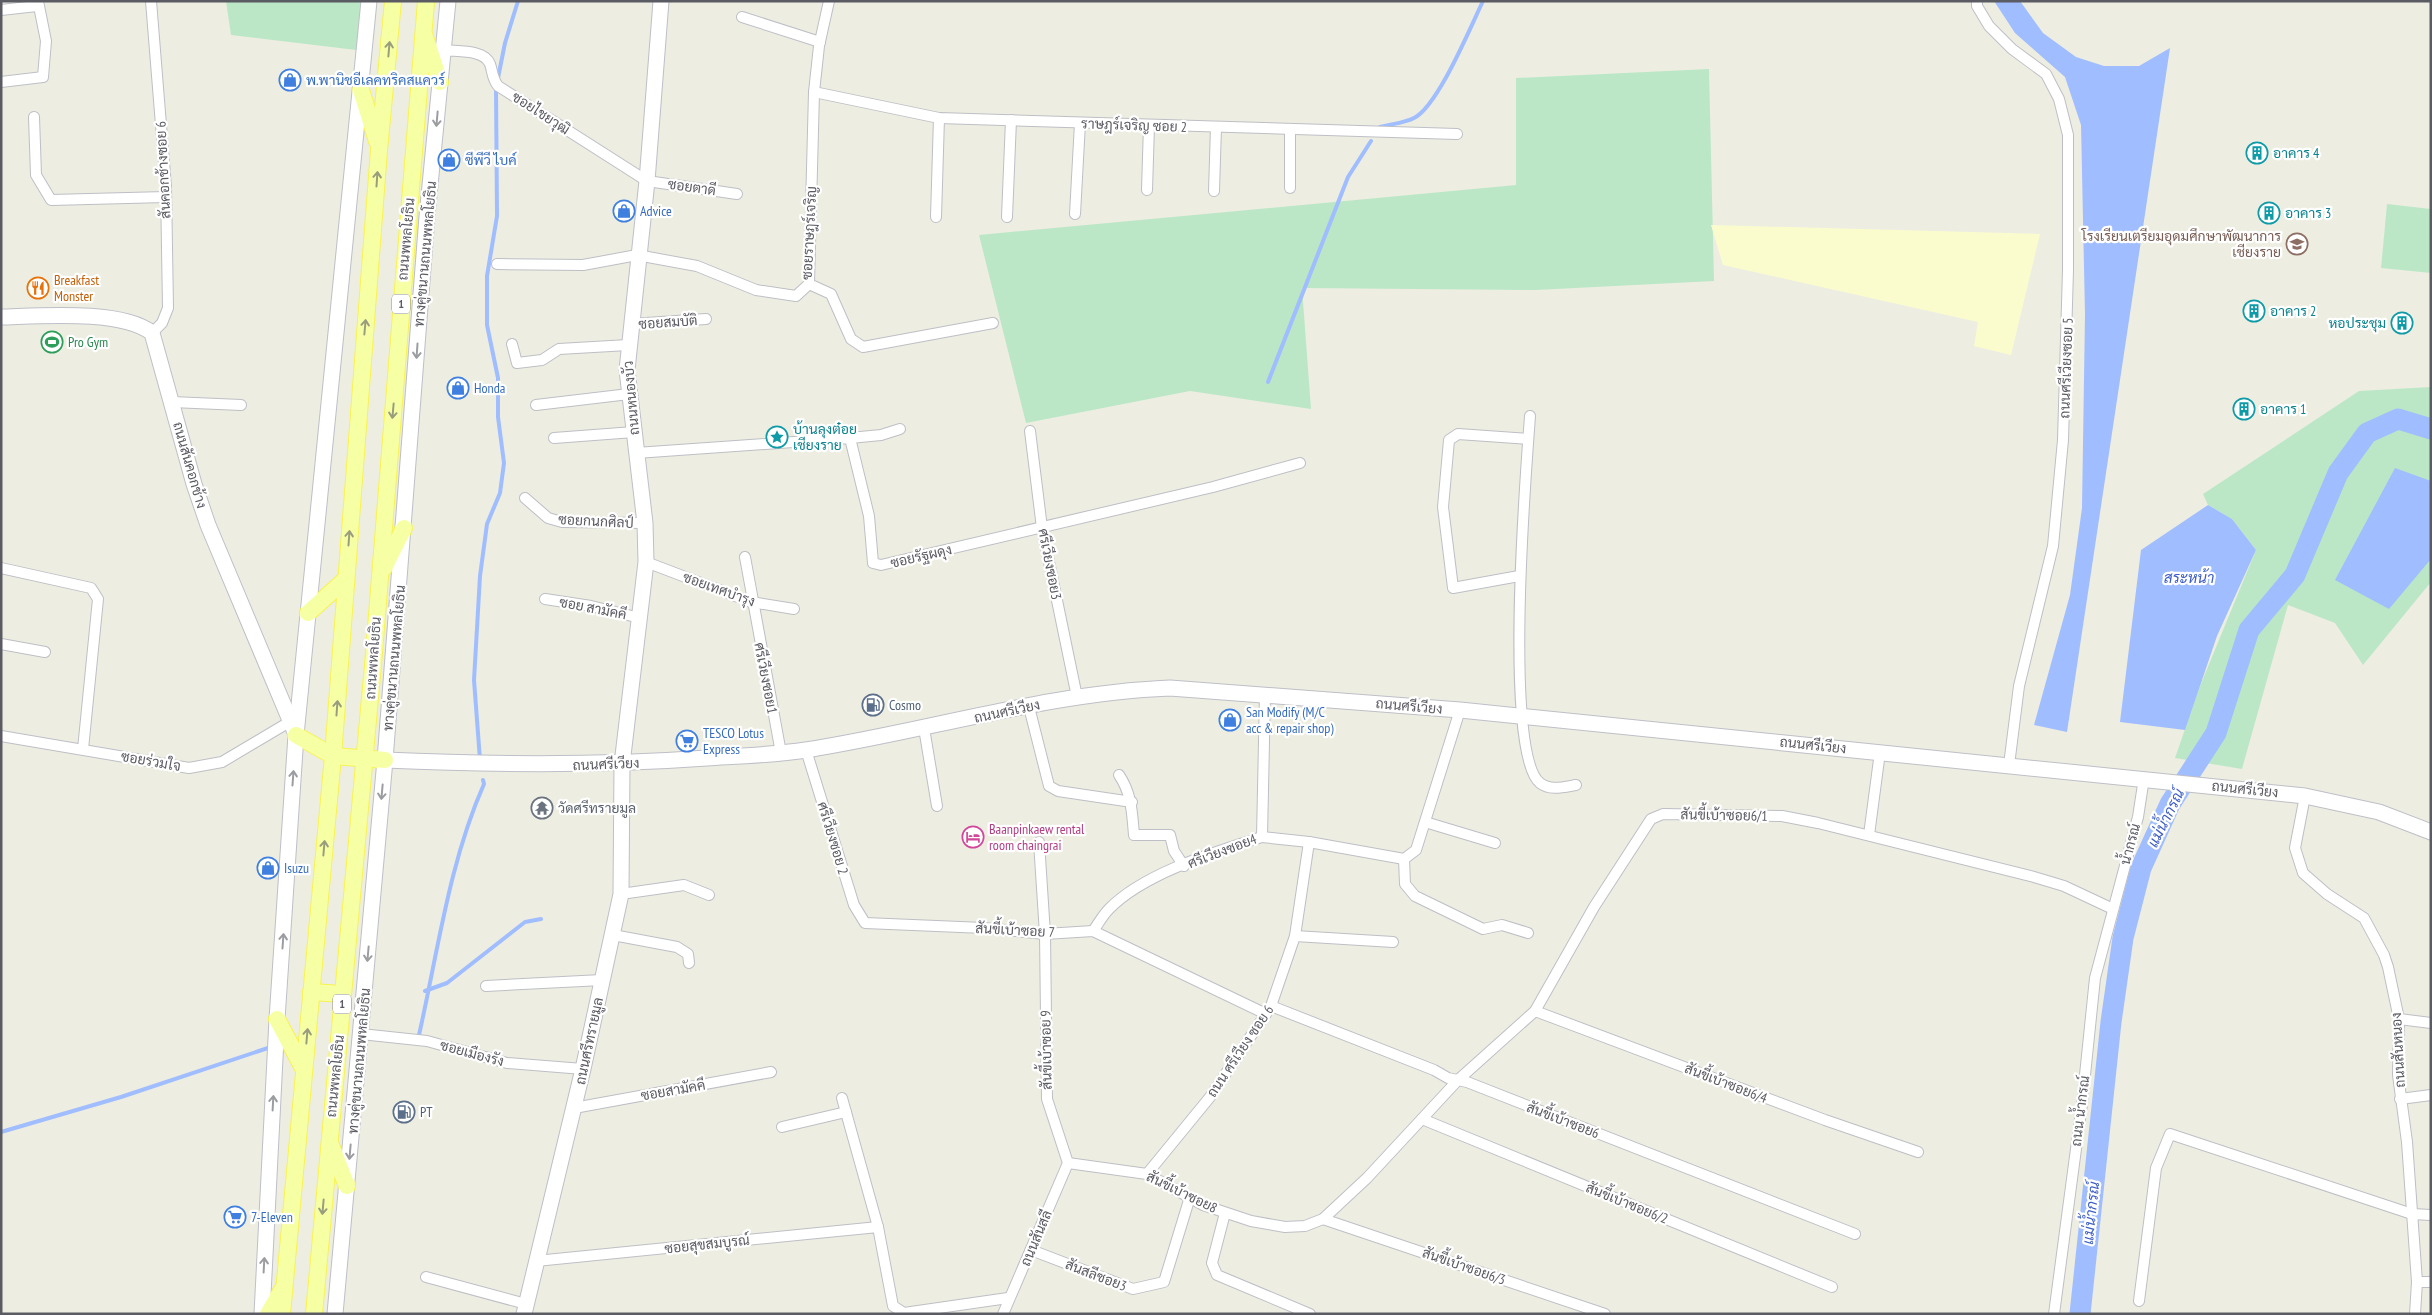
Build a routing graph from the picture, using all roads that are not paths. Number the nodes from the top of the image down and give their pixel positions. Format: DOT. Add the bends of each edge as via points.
graph roads {
  1 [pos="151,1"];
  2 [pos="369,1"];
  3 [pos="393,1"];
  4 [pos="426,1"];
  5 [pos="448,1"];
  6 [pos="660,1"];
  7 [pos="828,1"];
  8 [pos="1977,1"];
  9 [pos="37,4"];
  10 [pos="1,10"];
  11 [pos="742,18"];
  12 [pos="423,30"];
  13 [pos="820,42"];
  14 [pos="443,50"];
  15 [pos="1,82"];
  16 [pos="440,82"];
  17 [pos="361,90"];
  18 [pos="814,92"];
  19 [pos="34,117"];
  20 [pos="939,118"];
  21 [pos="1011,120"];
  22 [pos="1080,123"];
  23 [pos="1149,125"];
  24 [pos="1216,127"];
  25 [pos="1290,130"];
  26 [pos="1457,134"];
  27 [pos="379,150"];
  28 [pos="646,181"];
  29 [pos="1290,188"];
  30 [pos="1147,190"];
  31 [pos="1214,191"];
  32 [pos="737,194"];
  33 [pos="166,198"];
  34 [pos="1075,214"];
  35 [pos="936,217"];
  36 [pos="1007,217"];
  37 [pos="638,255"];
  38 [pos="497,264"];
  39 [pos="809,284"];
  40 [pos="1,317"];
  41 [pos="706,319"];
  42 [pos="993,323"];
  43 [pos="630,324"];
  44 [pos="152,333"];
  45 [pos="512,344"];
  46 [pos="628,345"];
  47 [pos="629,394"];
  48 [pos="172,402"];
  49 [pos="241,405"];
  50 [pos="536,405"];
  51 [pos="1530,416"];
  52 [pos="900,429"];
  53 [pos="1030,431"];
  54 [pos="634,432"];
  55 [pos="554,438"];
  56 [pos="850,438"];
  57 [pos="1528,439"];
  58 [pos="636,453"];
  59 [pos="1300,463"];
  60 [pos="525,498"];
  61 [pos="645,523"];
  62 [pos="404,528"];
  63 [pos="1042,528"];
  64 [pos="745,557"];
  65 [pos="646,562"];
  66 [pos="1,568"];
  67 [pos="1519,576"];
  68 [pos="379,577"];
  69 [pos="346,579"];
  70 [pos="545,599"];
  71 [pos="752,602"];
  72 [pos="794,609"];
  73 [pos="308,613"];
  74 [pos="640,618"];
  75 [pos="1,644"];
  76 [pos="45,652"];
  77 [pos="1265,694"];
  78 [pos="1077,697"];
  79 [pos="1029,706"];
  80 [pos="1460,710"];
  81 [pos="1521,716"];
  82 [pos="294,728"];
  83 [pos="924,728"];
  84 [pos="1,736"];
  85 [pos="84,749"];
  86 [pos="806,750"];
  87 [pos="1880,752"];
  88 [pos="781,753"];
  89 [pos="333,756"];
  90 [pos="365,760"];
  91 [pos="385,760"];
  92 [pos="622,764"];
  93 [pos="2009,765"];
  94 [pos="1118,775"];
  95 [pos="2144,778"];
  96 [pos="1576,786"];
  97 [pos="2305,796"];
  98 [pos="1132,802"];
  99 [pos="937,806"];
  100 [pos="1425,822"];
  101 [pos="2431,832"];
  102 [pos="1869,835"];
  103 [pos="1262,837"];
  104 [pos="1039,842"];
  105 [pos="1309,842"];
  106 [pos="1496,843"];
  107 [pos="1404,859"];
  108 [pos="1184,866"];
  109 [pos="621,894"];
  110 [pos="709,895"];
  111 [pos="2112,909"];
  112 [pos="865,923"];
  113 [pos="1093,931"];
  114 [pos="1528,933"];
  115 [pos="1045,934"];
  116 [pos="612,935"];
  117 [pos="1295,936"];
  118 [pos="1394,942"];
  119 [pos="689,963"];
  120 [pos="602,980"];
  121 [pos="486,986"];
  122 [pos="311,992"];
  123 [pos="343,994"];
  124 [pos="1269,1010"];
  125 [pos="1535,1010"];
  126 [pos="277,1019"];
  127 [pos="2399,1019"];
  128 [pos="2431,1023"];
  129 [pos="361,1034"];
  130 [pos="583,1069"];
  131 [pos="304,1070"];
  132 [pos="771,1072"];
  133 [pos="1458,1080"];
  134 [pos="2431,1094"];
  135 [pos="842,1098"];
  136 [pos="2400,1098"];
  137 [pos="574,1108"];
  138 [pos="846,1112"];
  139 [pos="1422,1119"];
  140 [pos="782,1127"];
  141 [pos="329,1141"];
  142 [pos="1918,1152"];
  143 [pos="1068,1163"];
  144 [pos="1147,1174"];
  145 [pos="347,1186"];
  146 [pos="1190,1198"];
  147 [pos="1225,1213"];
  148 [pos="2412,1214"];
  149 [pos="2431,1215"];
  150 [pos="1323,1219"];
  151 [pos="878,1227"];
  152 [pos="1856,1234"];
  153 [pos="1031,1250"];
  154 [pos="536,1261"];
  155 [pos="426,1278"];
  156 [pos="2417,1282"];
  157 [pos="2431,1282"];
  158 [pos="285,1283"];
  159 [pos="1832,1287"];
  160 [pos="1008,1298"];
  161 [pos="2139,1301"];
  162 [pos="525,1309"];
  163 [pos="262,1314"];
  164 [pos="268,1314"];
  165 [pos="282,1314"];
  166 [pos="314,1314"];
  167 [pos="335,1314"];
  168 [pos="1003,1314"];
  169 [pos="1310,1314"];
  170 [pos="1605,1314"];
  171 [pos="2054,1314"];
  172 [pos="2415,1314"];
  1 -- 33 [label="street, สันคอกช้างซอย 6"];
  2 -- 17 [label="main road"];
  27 -- 3 [label="main road, one-way"];
  4 -- 12 [label="main road, ถนนพหลโยธิน / 1"];
  5 -- 14 [label="main road, ทางคู่ขนานถนนพหลโยธิน / 1"];
  6 -- 28 [label="main road, ถนนหนองบัว"];
  7 -- 13 [label="street, ซอยราษฎร์เจริญ"];
  8 -- 93 [label="street, ถนนศรีเวียงซอย 5" via="1990,26 2006,44 2046,74 2059,99 2068,135 2064,440 2053,546 2019,686"];
  9 -- 10 [label="street"];
  9 -- 15 [label="street" via="46,41 43,77"];
  11 -- 13 [label="street"];
  12 -- 16 [label="main road"];
  12 -- 68 [label="main road, ถนนพหลโยธิน / 1, one-way"];
  13 -- 18 [label="street, ซอยราษฎร์เจริญ"];
  14 -- 16 [label="main road, ทางคู่ขนานถนนพหลโยธิน / 1"];
  14 -- 28 [label="street, ซอยไชยวุฒิ" via="481,55 490,63 492,79 498,86"];
  16 -- 62 [label="main road, ทางคู่ขนานถนนพหลโยธิน / 1, one-way"];
  17 -- 27 [label="main road"];
  17 -- 73 [label="main road"];
  18 -- 20 [label="street, ราษฎร์เจริญ ซอย 2"];
  18 -- 39 [label="street, ซอยราษฎร์เจริญ"];
  19 -- 33 [label="street" via="36,175 51,200"];
  20 -- 21 [label="street, ราษฎร์เจริญ ซอย 2"];
  20 -- 35 [label="street"];
  21 -- 22 [label="street, ราษฎร์เจริญ ซอย 2"];
  21 -- 36 [label="street"];
  22 -- 23 [label="street, ราษฎร์เจริญ ซอย 2"];
  22 -- 34 [label="street"];
  23 -- 24 [label="street, ราษฎร์เจริญ ซอย 2"];
  23 -- 30 [label="street"];
  24 -- 25 [label="street, ราษฎร์เจริญ ซอย 2"];
  24 -- 31 [label="street"];
  25 -- 26 [label="street, ราษฎร์เจริญ ซอย 2"];
  25 -- 29 [label="street"];
  69 -- 27 [label="main road, one-way"];
  28 -- 32 [label="street, ซอยตาดี"];
  28 -- 37 [label="main road, ถนนหนองบัว"];
  33 -- 44 [label="street, สันคอกช้างซอย 6" via="168,308 162,323"];
  37 -- 38 [label="street" via="583,265"];
  37 -- 39 [label="street, ซอยราษฎร์เจริญ" via="698,266 756,290 796,296"];
  37 -- 43 [label="main road, ถนนหนองบัว"];
  39 -- 42 [label="street" via="831,294 851,339 863,347"];
  40 -- 44 [label="main road" via="59,315 125,321 142,325"];
  41 -- 43 [label="street, ซอยสมบัติ"];
  43 -- 46 [label="main road, ถนนหนองบัว"];
  44 -- 48 [label="main road, ถนนสันคอกช้าง"];
  45 -- 46 [label="street" via="517,363 542,360 559,349"];
  46 -- 47 [label="main road, ถนนหนองบัว"];
  47 -- 50 [label="street"];
  47 -- 54 [label="main road, ถนนหนองบัว"];
  48 -- 49 [label="street"];
  48 -- 82 [label="main road, ถนนสันคอกช้าง" via="208,525"];
  51 -- 57 [label="street"];
  52 -- 56 [label="street" via="881,435"];
  53 -- 63 [label="street, ศรีเวียงซอย3"];
  54 -- 55 [label="street"];
  54 -- 58 [label="main road, ถนนหนองบัว"];
  56 -- 58 [label="street"];
  56 -- 63 [label="street, ซอยรัฐผดุง" via="869,516 874,563 881,566"];
  57 -- 67 [label="street"];
  57 -- 67 [label="street" via="1458,434 1449,440 1443,507 1453,588"];
  58 -- 61 [label="main road, ถนนหนองบัว"];
  59 -- 63 [label="street, ซอยรัฐผดุง"];
  60 -- 61 [label="street, ซอยกนกศิลป์" via="548,518 562,522"];
  61 -- 65 [label="main road, ถนนหนองบัว"];
  62 -- 68 [label="main road"];
  62 -- 91 [label="main road, ทางคู่ขนานถนนพหลโยธิน / 1"];
  63 -- 78 [label="street, ศรีเวียงซอย3"];
  64 -- 71 [label="street, ศรีเวียงซอย1"];
  65 -- 71 [label="street, ซอยเทศบำรุง"];
  65 -- 74 [label="main road, ถนนหนองบัว"];
  66 -- 85 [label="street" via="91,588 98,599"];
  67 -- 81 [label="street"];
  68 -- 90 [label="main road, ถนนพหลโยธิน / 1"];
  69 -- 73 [label="main road"];
  89 -- 69 [label="main road, one-way"];
  70 -- 74 [label="street, ซอย สามัคคี"];
  71 -- 72 [label="street, ซอยเทศบำรุง"];
  71 -- 88 [label="street, ศรีเวียงซอย1"];
  73 -- 82 [label="main road"];
  74 -- 92 [label="main road, ถนนหนองบัว"];
  75 -- 76 [label="street"];
  77 -- 78 [label="main road, ถนนศรีเวียง" via="1170,688"];
  77 -- 80 [label="main road, ถนนศรีเวียง"];
  77 -- 103 [label="street, ศรีเวียงซอย4"];
  78 -- 79 [label="main road, ถนนศรีเวียง"];
  79 -- 83 [label="main road, ถนนศรีเวียง"];
  79 -- 98 [label="street" via="1049,786 1058,791"];
  80 -- 81 [label="main road, ถนนศรีเวียง"];
  80 -- 100 [label="street"];
  81 -- 87 [label="main road, ถนนศรีเวียง"];
  81 -- 96 [label="street" via="1528,760 1538,782 1549,788"];
  82 -- 85 [label="street, ซอยร่วมใจ" via="222,762 189,768"];
  82 -- 89 [label="main road"];
  126 -- 82 [label="main road, one-way"];
  83 -- 86 [label="main road, ถนนศรีเวียง"];
  83 -- 99 [label="street"];
  84 -- 85 [label="street, ซอยร่วมใจ"];
  86 -- 88 [label="main road, ถนนศรีเวียง"];
  86 -- 112 [label="street, ศรีเวียงซอย 2" via="854,905"];
  87 -- 93 [label="main road, ถนนศรีเวียง"];
  87 -- 102 [label="street"];
  88 -- 92 [label="main road, ถนนศรีเวียง"];
  89 -- 90 [label="main road"];
  122 -- 89 [label="main road, one-way"];
  90 -- 91 [label="main road"];
  90 -- 123 [label="main road, ถนนพหลโยธิน / 1"];
  91 -- 92 [label="main road, ถนนศรีเวียง" via="498,765"];
  91 -- 129 [label="main road, ทางคู่ขนานถนนพหลโยธิน / 1, one-way"];
  92 -- 109 [label="main road, ถนนศรีทรายมูล"];
  93 -- 95 [label="main road, ถนนศรีเวียง"];
  94 -- 98 [label="street"];
  95 -- 97 [label="main road, ถนนศรีเวียง"];
  95 -- 111 [label="street, น้ำกรณ์" via="2138,817"];
  97 -- 101 [label="main road, ถนนศรีเวียง" via="2379,812"];
  97 -- 127 [label="street, ถนนสันหนอง" via="2295,848 2303,873 2327,894 2364,918 2384,955"];
  98 -- 108 [label="street" via="1134,835 1170,835 1174,851"];
  100 -- 106 [label="street"];
  100 -- 107 [label="street" via="1416,850"];
  102 -- 111 [label="street, สันขี้เบ้าซอย6/1" via="2064,886"];
  102 -- 125 [label="street, สันขี้เบ้าซอย6/1" via="1782,816 1664,814 1651,819 1594,908"];
  103 -- 105 [label="street"];
  103 -- 108 [label="street, ศรีเวียงซอย4"];
  104 -- 115 [label="street, สันขี้เบ้าซอย 9"];
  105 -- 107 [label="street"];
  105 -- 117 [label="street, ถนน ศรีเวียง ซอย 6"];
  107 -- 114 [label="street" via="1405,884 1414,896 1483,929 1502,925"];
  108 -- 113 [label="street, ศรีเวียงซอย4" via="1148,881 1110,909"];
  109 -- 110 [label="street" via="684,885"];
  109 -- 116 [label="main road, ถนนศรีทรายมูล"];
  111 -- 171 [label="street, ถนน น้ำกรณ์" via="2095,978"];
  112 -- 115 [label="street, สันขี้เบ้าซอย 7"];
  113 -- 115 [label="street, สันขี้เบ้าซอย 7"];
  113 -- 124 [label="street, สันขี้เบ้าซอย 7"];
  115 -- 143 [label="street, สันขี้เบ้าซอย 9" via="1047,1099"];
  116 -- 119 [label="street" via="677,947 688,954"];
  116 -- 120 [label="main road, ถนนศรีทรายมูล"];
  117 -- 118 [label="street"];
  117 -- 124 [label="street, ถนน ศรีเวียง ซอย 6"];
  120 -- 121 [label="street"];
  120 -- 130 [label="main road, ถนนศรีทรายมูล"];
  122 -- 123 [label="main road"];
  131 -- 122 [label="main road, one-way"];
  123 -- 141 [label="main road, ถนนพหลโยธิน / 1"];
  124 -- 133 [label="street, สันขี้เบ้าซอย6"];
  124 -- 144 [label="street, ถนน ศรีเวียง ซอย 6" via="1210,1097"];
  125 -- 133 [label="street, สันขี้เบ้าซอย6/1"];
  125 -- 142 [label="street, สันขี้เบ้าซอย6/4" via="1824,1120"];
  126 -- 131 [label="main road"];
  163 -- 126 [label="main road, one-way"];
  127 -- 128 [label="street"];
  127 -- 136 [label="street, ถนนสันหนอง"];
  129 -- 130 [label="street, ซอยเมืองรัง" via="427,1041 507,1063"];
  129 -- 145 [label="main road, ทางคู่ขนานถนนพหลโยธิน / 1, one-way"];
  130 -- 137 [label="main road, ถนนศรีทรายมูล"];
  131 -- 158 [label="main road"];
  132 -- 137 [label="street, ซอยสามัคคี"];
  133 -- 139 [label="street, สันขี้เบ้าซอย6/1"];
  133 -- 152 [label="street, สันขี้เบ้าซอย6"];
  134 -- 136 [label="street"];
  135 -- 138 [label="street"];
  136 -- 148 [label="street, ถนนสันหนอง"];
  137 -- 154 [label="main road, ถนนศรีทรายมูล"];
  138 -- 140 [label="street"];
  138 -- 151 [label="street"];
  139 -- 150 [label="street, สันขี้เบ้าซอย6/1"];
  139 -- 159 [label="street, สันขี้เบ้าซอย6/2"];
  141 -- 145 [label="main road"];
  141 -- 166 [label="main road, ถนนพหลโยธิน / 1, one-way"];
  143 -- 144 [label="street, สันขี้เบ้าซอย8"];
  143 -- 153 [label="street, ถนนสันสลี"];
  144 -- 146 [label="street, สันขี้เบ้าซอย8"];
  145 -- 167 [label="main road, ทางคู่ขนานถนนพหลโยธิน / 1"];
  146 -- 147 [label="street, สันขี้เบ้าซอย8"];
  146 -- 153 [label="street, สันสลีซอย3" via="1164,1282 1133,1288"];
  147 -- 150 [label="street, สันขี้เบ้าซอย8" via="1285,1227 1305,1226"];
  147 -- 169 [label="street" via="1212,1263 1217,1275"];
  148 -- 149 [label="street"];
  148 -- 156 [label="street, ถนนสันหนอง"];
  148 -- 161 [label="street" via="2170,1134 2156,1168"];
  150 -- 170 [label="street, สันขี้เบ้าซอย6/3"];
  151 -- 154 [label="street, ซอยสุขสมบูรณ์"];
  151 -- 160 [label="street" via="893,1306 904,1313"];
  153 -- 160 [label="street, ถนนสันสลี"];
  154 -- 162 [label="main road, ถนนศรีทรายมูล"];
  155 -- 162 [label="street"];
  156 -- 157 [label="street"];
  156 -- 172 [label="street, ถนนสันหนอง"];
  158 -- 164 [label="main road"];
  158 -- 165 [label="main road"];
  160 -- 168 [label="street, ถนนสันสลี"];
}
